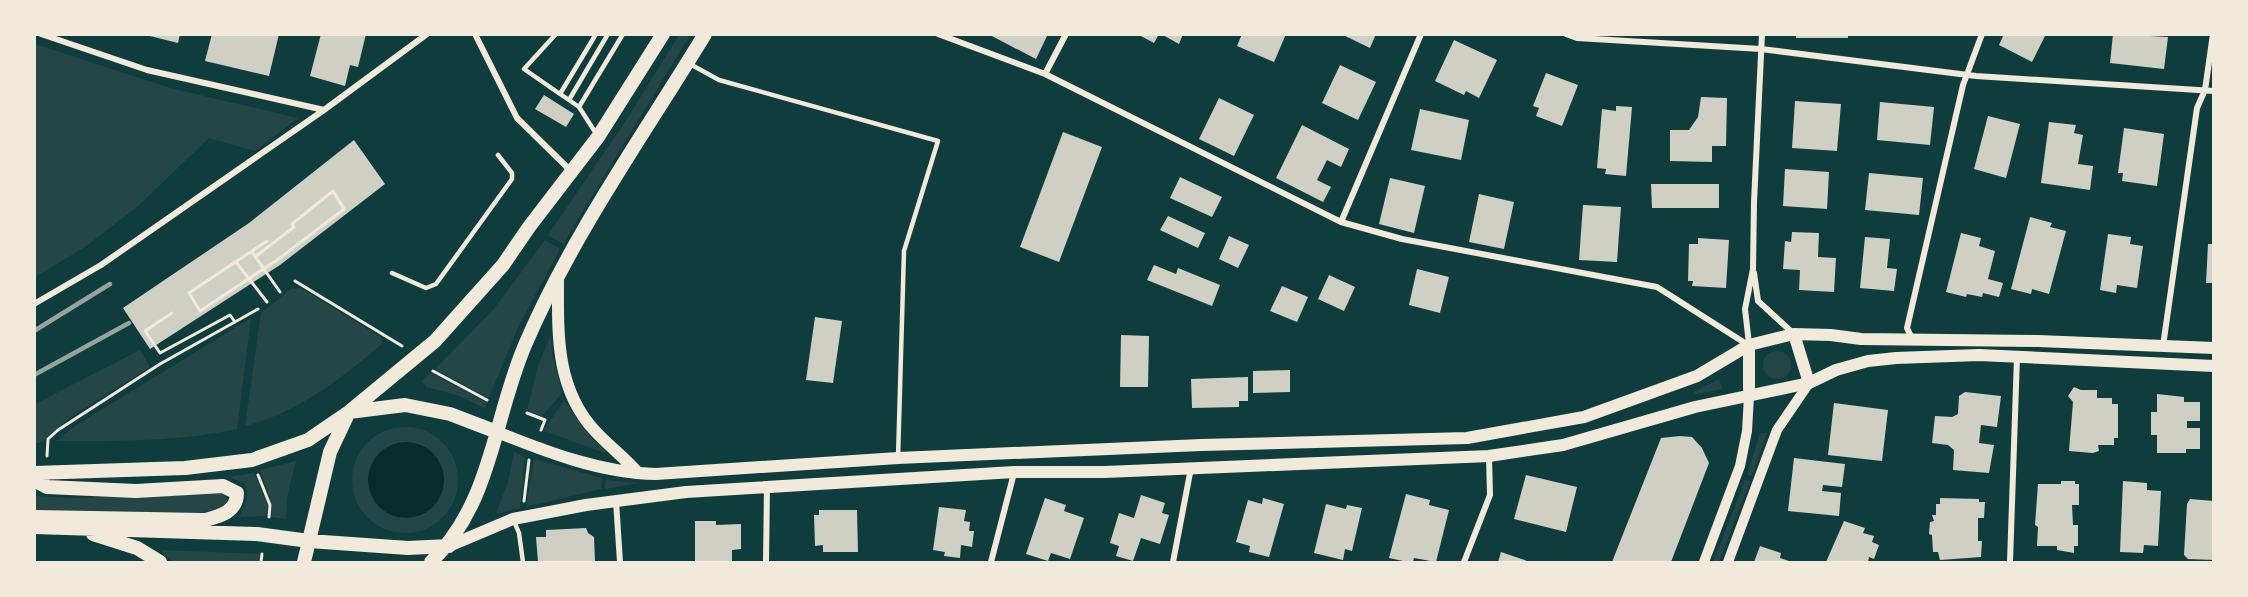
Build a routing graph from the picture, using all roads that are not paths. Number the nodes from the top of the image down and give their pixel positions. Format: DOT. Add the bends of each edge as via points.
graph roads {
  1 [pos="41,34"];
  2 [pos="427,34"];
  3 [pos="475,34"];
  4 [pos="556,34"];
  5 [pos="596,34"];
  6 [pos="608,34"];
  7 [pos="623,34"];
  8 [pos="663,34"];
  9 [pos="705,34"];
  10 [pos="938,34"];
  11 [pos="1066,34"];
  12 [pos="1421,34"];
  13 [pos="1566,34"];
  14 [pos="1762,34"];
  15 [pos="1982,34"];
  16 [pos="2213,34"];
  17 [pos="67,38"];
  18 [pos="1761,49"];
  19 [pos="688,63"];
  20 [pos="1045,74"];
  21 [pos="1966,75"];
  22 [pos="2205,90"];
  23 [pos="2214,91"];
  24 [pos="560,94"];
  25 [pos="570,100"];
  26 [pos="579,107"];
  27 [pos="324,110"];
  28 [pos="598,137"];
  29 [pos="498,155"];
  30 [pos="572,171"];
  31 [pos="1341,222"];
  32 [pos="1753,269"];
  33 [pos="392,273"];
  34 [pos="558,278"];
  35 [pos="34,304"];
  36 [pos="1794,334"];
  37 [pos="1913,341"];
  38 [pos="1749,345"];
  39 [pos="2163,346"];
  40 [pos="2214,348"];
  41 [pos="2017,356"];
  42 [pos="2214,366"];
  43 [pos="1809,383"];
  44 [pos="1749,396"];
  45 [pos="349,412"];
  46 [pos="497,432"];
  47 [pos="1489,456"];
  48 [pos="898,458"];
  49 [pos="1191,468"];
  50 [pos="1014,472"];
  51 [pos="34,473"];
  52 [pos="638,474"];
  53 [pos="34,480"];
  54 [pos="767,486"];
  55 [pos="616,500"];
  56 [pos="34,517"];
  57 [pos="513,519"];
  58 [pos="34,527"];
  59 [pos="74,528"];
  60 [pos="309,541"];
  61 [pos="449,546"];
  62 [pos="160,562"];
  63 [pos="304,562"];
  64 [pos="431,562"];
  65 [pos="523,562"];
  66 [pos="620,562"];
  67 [pos="766,562"];
  68 [pos="991,562"];
  69 [pos="1173,562"];
  70 [pos="1464,562"];
  71 [pos="1704,562"];
  72 [pos="1728,562"];
  73 [pos="2010,562"];
  1 -- 17 [label="street"];
  2 -- 27 [label="street"];
  3 -- 30 [label="street" via="517,118"];
  4 -- 24 [label="lane" via="524,69"];
  5 -- 24 [label="lane"];
  6 -- 25 [label="lane"];
  7 -- 26 [label="lane"];
  8 -- 28 [label="main road"];
  9 -- 19 [label="main road"];
  10 -- 20 [label="street"];
  11 -- 20 [label="street"];
  12 -- 31 [label="street"];
  13 -- 18 [label="street" via="1577,38"];
  14 -- 18 [label="street"];
  15 -- 21 [label="street"];
  16 -- 22 [label="street"];
  17 -- 27 [label="street" via="147,70"];
  18 -- 21 [label="street"];
  18 -- 32 [label="street"];
  19 -- 34 [label="main road"];
  19 -- 48 [label="lane" via="719,80 938,141 904,251"];
  20 -- 31 [label="street"];
  21 -- 22 [label="street"];
  21 -- 37 [label="street" via="1907,328"];
  22 -- 23 [label="street"];
  22 -- 39 [label="street" via="2197,108"];
  24 -- 25 [label="lane"];
  25 -- 26 [label="lane"];
  26 -- 28 [label="lane"];
  27 -- 35 [label="street" via="101,265"];
  28 -- 30 [label="main road"];
  29 -- 33 [label="lane" via="512,173 512,179 436,284 426,288"];
  30 -- 45 [label="main road" via="471,303 435,341"];
  31 -- 38 [label="street" via="1402,239 1657,287"];
  32 -- 36 [label="street" via="1758,301"];
  32 -- 38 [label="street" via="1744,309"];
  34 -- 46 [label="main road" via="526,344"];
  34 -- 52 [label="main road" via="559,350 570,395 596,431"];
  36 -- 37 [label="main road"];
  36 -- 38 [label="main road"];
  36 -- 43 [label="main road"];
  37 -- 39 [label="main road"];
  38 -- 44 [label="main road"];
  38 -- 48 [label="main road" via="1697,376 1584,417 1467,438"];
  39 -- 40 [label="main road"];
  41 -- 42 [label="main road"];
  41 -- 43 [label="main road" via="1868,361"];
  41 -- 73 [label="street"];
  43 -- 44 [label="main road"];
  43 -- 72 [label="street" via="1777,430"];
  44 -- 47 [label="main road" via="1695,407 1563,445"];
  44 -- 71 [label="street" via="1740,466"];
  45 -- 46 [label="main road" via="405,405 450,414"];
  45 -- 51 [label="main road" via="308,440 252,460 184,468"];
  45 -- 60 [label="main road" via="330,452"];
  46 -- 52 [label="main road" via="534,447"];
  46 -- 61 [label="main road" via="473,507"];
  47 -- 49 [label="main road"];
  47 -- 70 [label="street" via="1490,495"];
  48 -- 52 [label="main road"];
  49 -- 50 [label="main road"];
  49 -- 69 [label="street"];
  50 -- 54 [label="main road"];
  50 -- 68 [label="street"];
  53 -- 56 [label="main road" via="47,487 136,491 223,486 237,493 237,499 232,509 204,520"];
  54 -- 55 [label="main road"];
  54 -- 67 [label="street"];
  55 -- 57 [label="main road"];
  55 -- 66 [label="street"];
  57 -- 61 [label="main road"];
  57 -- 65 [label="lane"];
  58 -- 59 [label="main road"];
  59 -- 60 [label="main road" via="257,534"];
  59 -- 62 [label="main road" via="137,548"];
  60 -- 61 [label="main road" via="408,548"];
  60 -- 63 [label="main road"];
  61 -- 64 [label="main road"];
}
